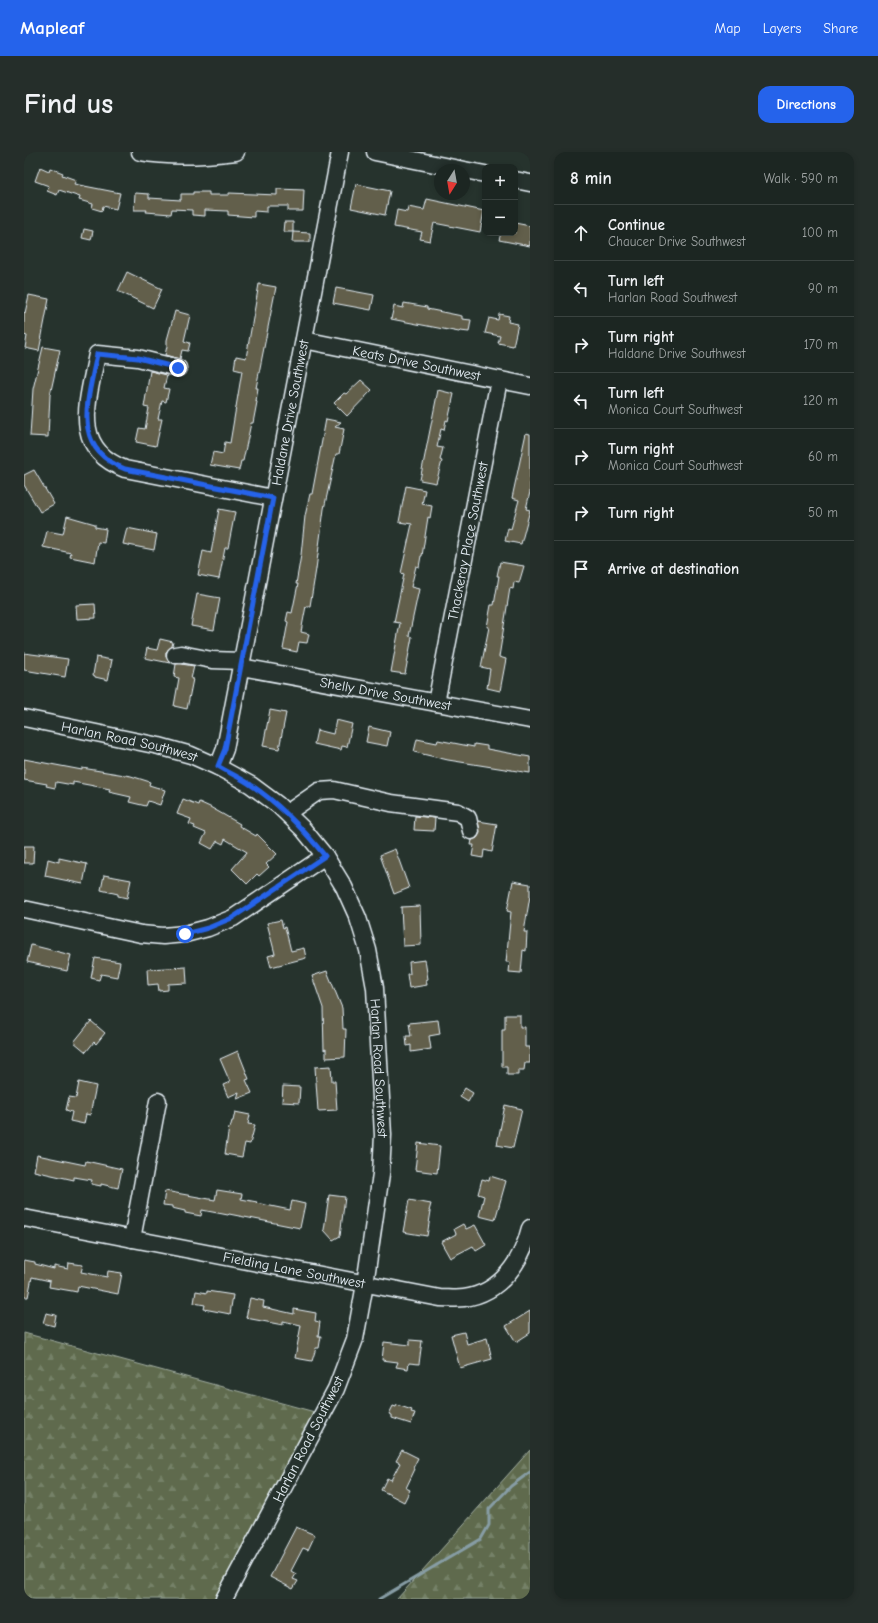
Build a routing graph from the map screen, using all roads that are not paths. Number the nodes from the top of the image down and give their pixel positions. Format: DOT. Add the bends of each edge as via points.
graph roads {
  1 [pos="140,152"];
  2 [pos="236,152"];
  3 [pos="340,152"];
  4 [pos="375,152"];
  5 [pos="434,164"];
  6 [pos="470,171"];
  7 [pos="482,173"];
  8 [pos="518,181"];
  9 [pos="530,184"];
  10 [pos="304,340"];
  11 [pos="178,368"];
  12 [pos="499,380"];
  13 [pos="530,386"];
  14 [pos="273,498"];
  15 [pos="175,655"];
  16 [pos="241,664"];
  17 [pos="436,703"];
  18 [pos="24,718"];
  19 [pos="530,720"];
  20 [pos="218,766"];
  21 [pos="287,813"];
  22 [pos="471,831"];
  23 [pos="325,856"];
  24 [pos="24,909"];
  25 [pos="158,1101"];
  26 [pos="24,1218"];
  27 [pos="530,1228"];
  28 [pos="132,1239"];
  29 [pos="365,1284"];
  30 [pos="224,1599"];
  1 -- 2 [label="street" via="205,156"];
  3 -- 10 [label="street, Haldane Drive Southwest"];
  4 -- 5 [label="street"];
  6 -- 7 [label="street"];
  8 -- 9 [label="street"];
  10 -- 12 [label="street, Keats Drive Southwest"];
  10 -- 14 [label="street, Haldane Drive Southwest"];
  11 -- 14 [label="street" via="138,358 97,354 86,410 86,423 92,443 104,459 125,469"];
  12 -- 13 [label="street, Keats Drive Southwest"];
  12 -- 17 [label="street, Thackeray Place Southwest"];
  14 -- 16 [label="street, Haldane Drive Southwest"];
  15 -- 16 [label="street, Shelly Drive Southwest"];
  16 -- 17 [label="street, Shelly Drive Southwest"];
  16 -- 20 [label="street, Haldane Drive Southwest" via="225,749"];
  17 -- 19 [label="street, Shelly Drive Southwest"];
  18 -- 20 [label="street, Harlan Road Southwest" via="159,746"];
  20 -- 21 [label="street, Harlan Road Southwest" via="251,785"];
  21 -- 22 [label="street" via="319,791 334,790 391,803 458,812 468,818"];
  21 -- 23 [label="street, Harlan Road Southwest"];
  23 -- 24 [label="street" via="232,918 185,934 141,934"];
  23 -- 29 [label="street, Harlan Road Southwest" via="344,887 358,918 368,950 374,988 383,1135 381,1174"];
  25 -- 28 [label="street"];
  26 -- 28 [label="street, Fielding Lane Southwest"];
  27 -- 29 [label="street, Fielding Lane Southwest" via="522,1254 511,1270 498,1283 483,1292 465,1298 440,1298"];
  28 -- 29 [label="street, Fielding Lane Southwest"];
  29 -- 30 [label="street, Harlan Road Southwest" via="355,1339 336,1389"];
}
